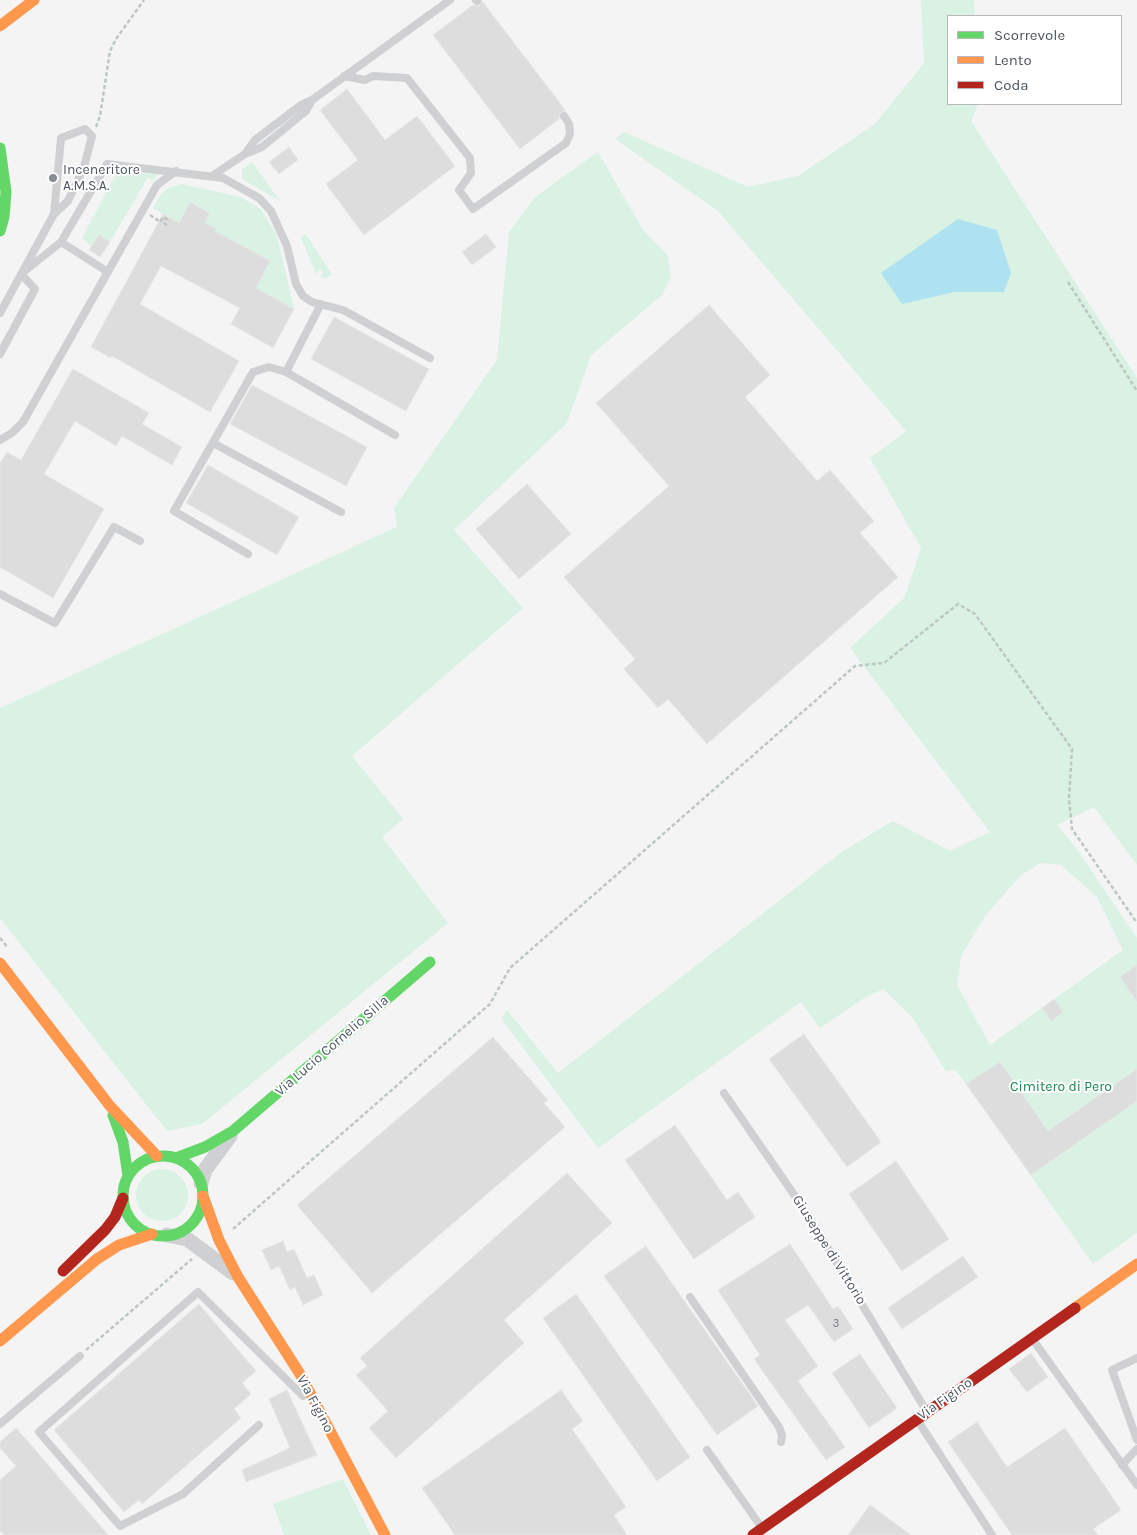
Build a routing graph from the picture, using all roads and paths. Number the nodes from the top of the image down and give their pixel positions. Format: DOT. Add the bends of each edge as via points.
graph roads {
  1 [pos="34,0"];
  2 [pos="144,0"];
  3 [pos="450,0"];
  4 [pos="0,26"];
  5 [pos="344,76"];
  6 [pos="564,116"];
  7 [pos="92,136"];
  8 [pos="0,148"];
  9 [pos="176,171"];
  10 [pos="212,176"];
  11 [pos="54,214"];
  12 [pos="170,221"];
  13 [pos="167,225"];
  14 [pos="0,231"];
  15 [pos="61,242"];
  16 [pos="108,272"];
  17 [pos="21,274"];
  18 [pos="1068,282"];
  19 [pos="321,304"];
  20 [pos="0,313"];
  21 [pos="0,354"];
  22 [pos="430,358"];
  23 [pos="286,372"];
  24 [pos="1137,391"];
  25 [pos="395,435"];
  26 [pos="0,440"];
  27 [pos="213,443"];
  28 [pos="341,512"];
  29 [pos="140,541"];
  30 [pos="248,554"];
  31 [pos="0,594"];
  32 [pos="1137,923"];
  33 [pos="430,962"];
  34 [pos="0,963"];
  35 [pos="724,1093"];
  36 [pos="110,1106"];
  37 [pos="233,1131"];
  38 [pos="157,1156"];
  39 [pos="176,1158"];
  40 [pos="128,1176"];
  41 [pos="202,1190"];
  42 [pos="123,1198"];
  43 [pos="159,1234"];
  44 [pos="218,1240"];
  45 [pos="204,1249"];
  46 [pos="1137,1264"];
  47 [pos="57,1276"];
  48 [pos="238,1277"];
  49 [pos="690,1297"];
  50 [pos="1032,1338"];
  51 [pos="0,1341"];
  52 [pos="80,1356"];
  53 [pos="1137,1358"];
  54 [pos="319,1411"];
  55 [pos="927,1412"];
  56 [pos="916,1419"];
  57 [pos="0,1424"];
  58 [pos="259,1425"];
  59 [pos="1137,1440"];
  60 [pos="781,1442"];
  61 [pos="1137,1449"];
  62 [pos="707,1450"];
  63 [pos="1122,1465"];
  64 [pos="1137,1485"];
  65 [pos="757,1532"];
  66 [pos="384,1535"];
  67 [pos="992,1535"];
  1 -- 4 [label="main road"];
  2 -- 7 [label="path" via="110,51 100,116"];
  3 -- 5 [label="lane"];
  5 -- 6 [label="lane" via="365,80 373,76 407,78 470,158 471,173 459,190 473,209 566,143 570,134"];
  5 -- 10 [label="lane" via="265,132 244,154"];
  7 -- 11 [label="lane" via="84,167 68,201"];
  7 -- 11 [label="lane" via="85,129 62,138"];
  8 -- 14 [label="main road" via="6,192"];
  9 -- 10 [label="lane"];
  9 -- 15 [label="lane" via="107,164"];
  9 -- 16 [label="lane" via="157,184"];
  10 -- 19 [label="lane" via="223,178 259,198 271,211 288,246 296,284 303,296"];
  11 -- 17 [label="lane"];
  12 -- 13 [label="path" via="163,217 161,221"];
  15 -- 16 [label="lane"];
  15 -- 17 [label="lane"];
  16 -- 26 [label="lane" via="23,422"];
  17 -- 20 [label="lane"];
  17 -- 21 [label="lane" via="35,289"];
  18 -- 24 [label="path"];
  19 -- 22 [label="lane" via="343,310"];
  19 -- 23 [label="lane"];
  23 -- 25 [label="lane"];
  23 -- 27 [label="lane" via="268,367 253,372"];
  27 -- 28 [label="lane"];
  27 -- 30 [label="lane" via="174,511"];
  29 -- 31 [label="lane" via="114,527 55,623"];
  32 -- 44 [label="path" via="1072,829 1069,798 1072,748 975,614 958,604 884,663 855,666 510,968 490,1004"];
  33 -- 37 [label="main road, Via Lucio Cornelio Silla"];
  34 -- 36 [label="main road"];
  35 -- 55 [label="lane, Giuseppe di Vittorio" via="806,1212"];
  36 -- 38 [label="main road"];
  36 -- 40 [label="main road" via="123,1142"];
  37 -- 39 [label="main road, Via Lucio Cornelio Silla"];
  37 -- 41 [label="street, Via Lucio Cornelio Silla" via="205,1170"];
  38 -- 39 [label="main road, Via Lucio Cornelio Silla"];
  38 -- 40 [label="main road" via="140,1163"];
  39 -- 41 [label="main road" via="191,1168"];
  40 -- 42 [label="main road"];
  41 -- 43 [label="main road, Via Lucio Cornelio Silla" via="195,1219 182,1231"];
  41 -- 44 [label="main road, Via Figino"];
  42 -- 43 [label="main road" via="134,1223"];
  42 -- 47 [label="main road" via="105,1230"];
  43 -- 45 [label="street, Via Figino" via="187,1239"];
  43 -- 51 [label="main road, Via Lucio Cornelio Silla" via="119,1245 97,1259"];
  44 -- 48 [label="main road, Via Figino"];
  45 -- 48 [label="street, Via Figino"];
  45 -- 52 [label="path"];
  46 -- 50 [label="main road, Via Figino"];
  48 -- 54 [label="main road, Via Figino" via="280,1341"];
  49 -- 60 [label="lane" via="779,1427"];
  50 -- 55 [label="main road, Via Figino"];
  50 -- 63 [label="lane"];
  52 -- 57 [label="lane"];
  53 -- 59 [label="lane" via="1112,1370"];
  54 -- 58 [label="lane" via="198,1292 39,1432 120,1526 183,1494"];
  54 -- 66 [label="main road, Via Figino"];
  55 -- 56 [label="main road, Via Figino"];
  56 -- 65 [label="main road, Via Figino"];
  56 -- 67 [label="lane"];
  61 -- 63 [label="lane"];
  62 -- 65 [label="lane"];
  63 -- 64 [label="lane"];
}
